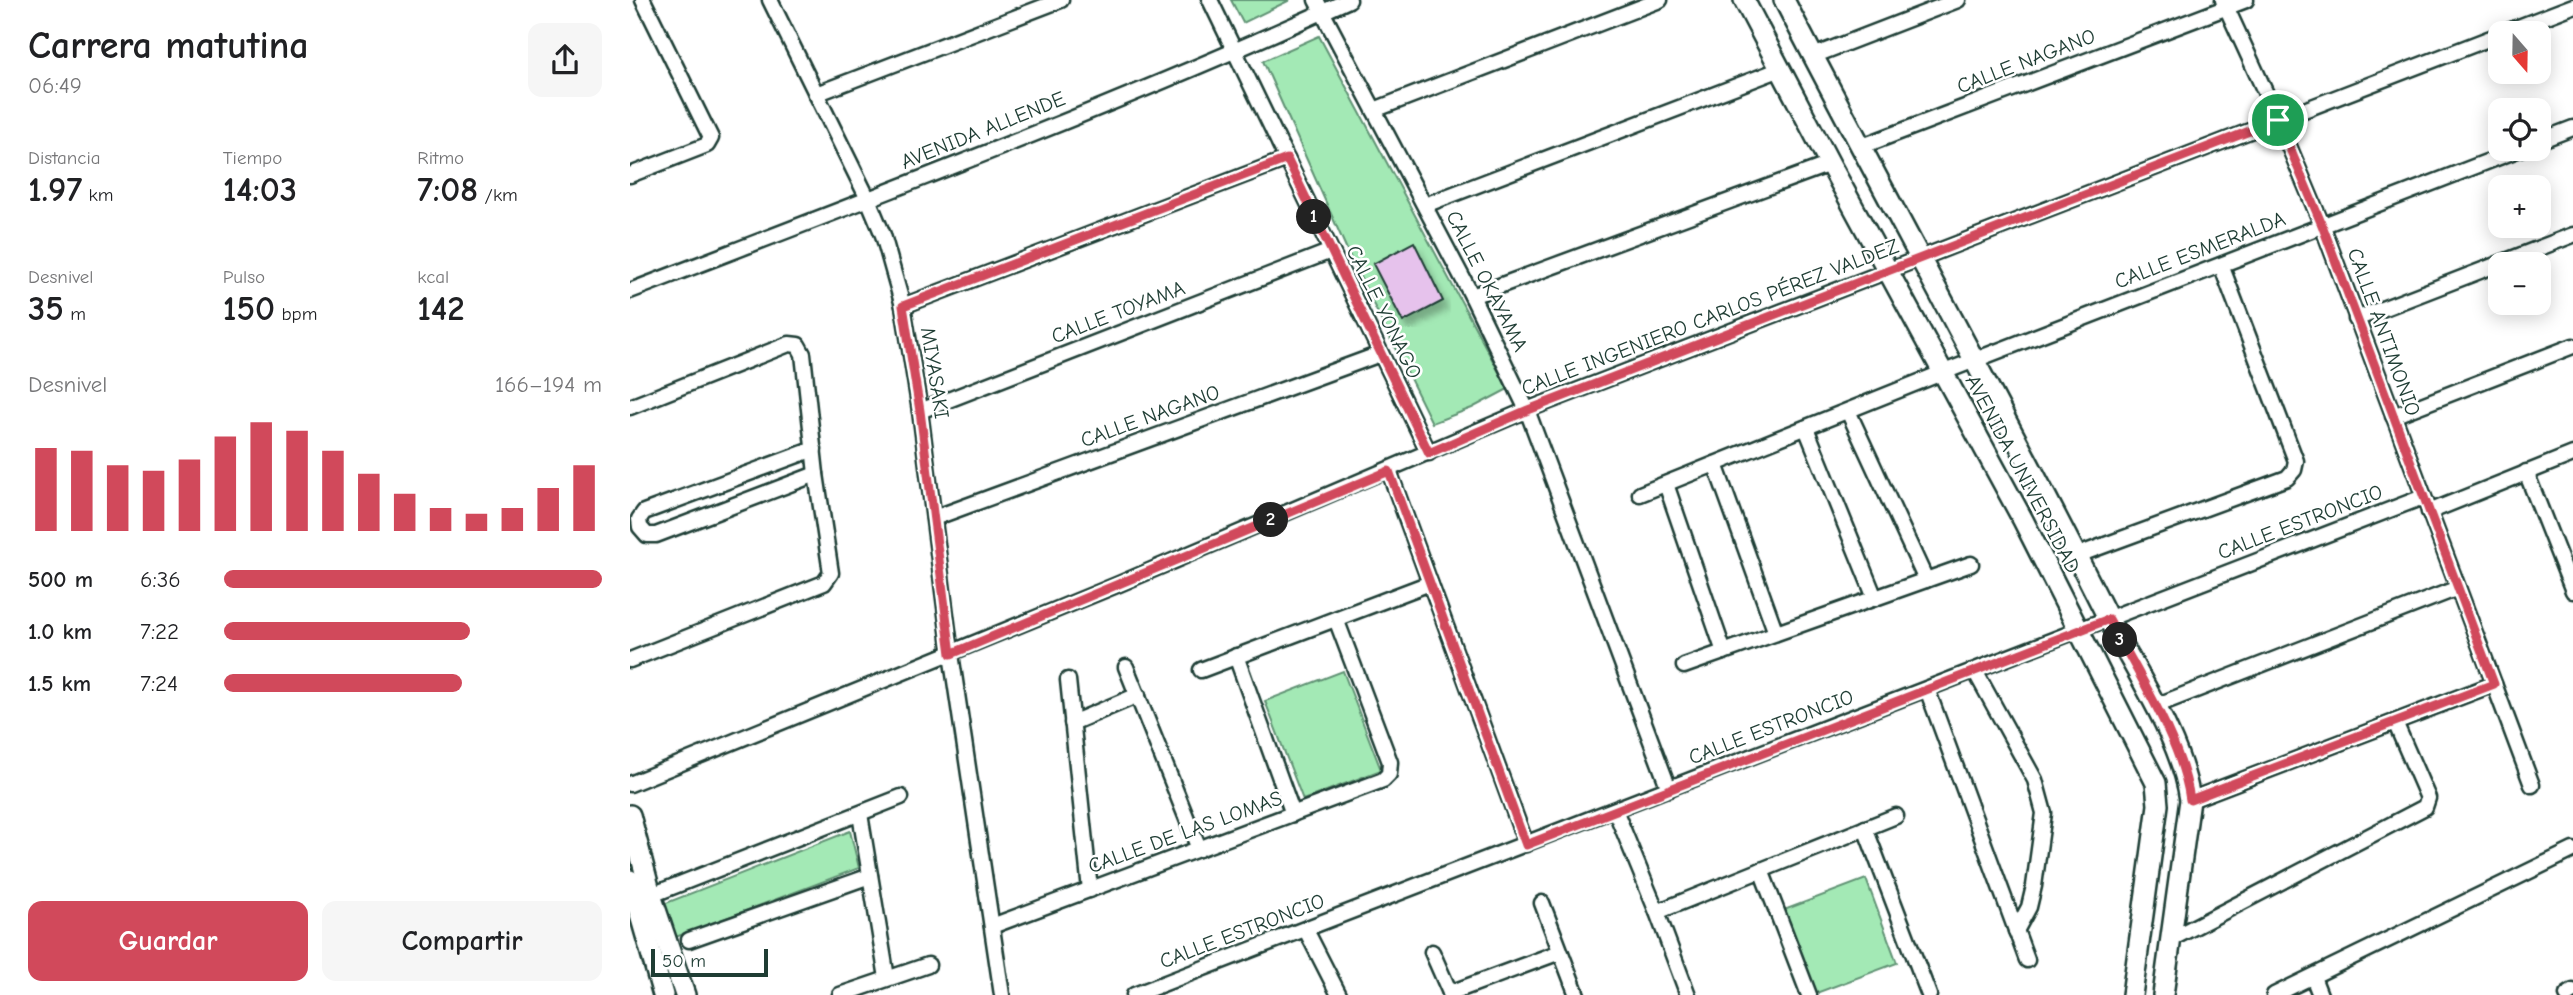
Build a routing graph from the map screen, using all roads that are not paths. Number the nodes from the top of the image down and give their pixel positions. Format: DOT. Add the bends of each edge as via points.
graph roads {
  1 [pos="643,0"];
  2 [pos="770,0"];
  3 [pos="1061,0"];
  4 [pos="1210,0"];
  5 [pos="1349,0"];
  6 [pos="1660,0"];
  7 [pos="1744,0"];
  8 [pos="1784,0"];
  9 [pos="1958,0"];
  10 [pos="2246,0"];
  11 [pos="2225,4"];
  12 [pos="1319,6"];
  13 [pos="2573,6"];
  14 [pos="2535,21"];
  15 [pos="2488,39"];
  16 [pos="1236,52"];
  17 [pos="1813,56"];
  18 [pos="1781,69"];
  19 [pos="816,94"];
  20 [pos="1374,110"];
  21 [pos="2278,120"];
  22 [pos="2573,128"];
  23 [pos="2551,136"];
  24 [pos="1860,147"];
  25 [pos="1287,159"];
  26 [pos="2489,161"];
  27 [pos="1830,164"];
  28 [pos="630,175"];
  29 [pos="869,199"];
  30 [pos="1425,205"];
  31 [pos="2322,225"];
  32 [pos="2573,235"];
  33 [pos="1331,251"];
  34 [pos="1919,257"];
  35 [pos="2221,265"];
  36 [pos="1887,270"];
  37 [pos="630,291"];
  38 [pos="1472,296"];
  39 [pos="903,306"];
  40 [pos="2356,319"];
  41 [pos="2573,345"];
  42 [pos="1380,354"];
  43 [pos="1974,360"];
  44 [pos="1944,372"];
  45 [pos="630,407"];
  46 [pos="1528,410"];
  47 [pos="920,411"];
  48 [pos="1848,411"];
  49 [pos="2393,416"];
  50 [pos="1806,428"];
  51 [pos="814,449"];
  52 [pos="1429,453"];
  53 [pos="2573,454"];
  54 [pos="1715,464"];
  55 [pos="1389,471"];
  56 [pos="2526,472"];
  57 [pos="816,474"];
  58 [pos="1666,484"];
  59 [pos="1640,494"];
  60 [pos="2423,497"];
  61 [pos="2429,512"];
  62 [pos="934,518"];
  63 [pos="2078,555"];
  64 [pos="1971,564"];
  65 [pos="2568,564"];
  66 [pos="1926,580"];
  67 [pos="1430,583"];
  68 [pos="2458,588"];
  69 [pos="2573,591"];
  70 [pos="1875,598"];
  71 [pos="1336,619"];
  72 [pos="2109,619"];
  73 [pos="2079,631"];
  74 [pos="1776,633"];
  75 [pos="1724,652"];
  76 [pos="951,654"];
  77 [pos="1236,656"];
  78 [pos="630,660"];
  79 [pos="1684,666"];
  80 [pos="1126,667"];
  81 [pos="1201,670"];
  82 [pos="1975,671"];
  83 [pos="1068,680"];
  84 [pos="2494,684"];
  85 [pos="1927,690"];
  86 [pos="1138,695"];
  87 [pos="2155,706"];
  88 [pos="2396,722"];
  89 [pos="1072,723"];
  90 [pos="630,784"];
  91 [pos="2532,785"];
  92 [pos="1669,789"];
  93 [pos="901,797"];
  94 [pos="2190,800"];
  95 [pos="1615,810"];
  96 [pos="860,814"];
  97 [pos="1293,814"];
  98 [pos="630,815"];
  99 [pos="1896,816"];
  100 [pos="1865,828"];
  101 [pos="1526,845"];
  102 [pos="1199,849"];
  103 [pos="2573,850"];
  104 [pos="1761,870"];
  105 [pos="870,876"];
  106 [pos="630,880"];
  107 [pos="1090,890"];
  108 [pos="639,900"];
  109 [pos="1542,903"];
  110 [pos="1657,912"];
  111 [pos="992,926"];
  112 [pos="1306,930"];
  113 [pos="2016,931"];
  114 [pos="2172,939"];
  115 [pos="690,940"];
  116 [pos="1432,952"];
  117 [pos="1560,952"];
  118 [pos="2027,960"];
  119 [pos="929,965"];
  120 [pos="2313,976"];
  121 [pos="887,978"];
  122 [pos="2573,992"];
  123 [pos="1450,994"];
  124 [pos="663,995"];
  125 [pos="685,995"];
  126 [pos="840,995"];
  127 [pos="1002,995"];
  128 [pos="1134,995"];
  129 [pos="1339,995"];
  130 [pos="1577,995"];
  131 [pos="1688,995"];
  132 [pos="1809,995"];
  133 [pos="1929,995"];
  134 [pos="2132,995"];
  135 [pos="2163,995"];
  136 [pos="2274,995"];
  137 [pos="2320,995"];
  138 [pos="2567,995"];
  1 -- 28 [label="street" via="711,138 707,145"];
  2 -- 19 [label="street, MIYASAKI"];
  3 -- 19 [label="street"];
  4 -- 16 [label="street, CALLE YONAGO"];
  5 -- 12 [label="street, AVENIDA ALLENDE"];
  6 -- 20 [label="street"];
  7 -- 18 [label="main road, AVENIDA UNIVERSIDAD"];
  8 -- 17 [label="main road, AVENIDA UNIVERSIDAD"];
  9 -- 17 [label="street"];
  10 -- 11 [label="street, CALLE NAGANO"];
  11 -- 21 [label="street, CALLE ANTIMONIO"];
  11 -- 24 [label="street, CALLE NAGANO"];
  12 -- 16 [label="street, AVENIDA ALLENDE"];
  12 -- 20 [label="street, CALLE OKAYAMA"];
  13 -- 14 [label="street, CALLE INGENIERO CARLOS PÉREZ VALDEZ"];
  15 -- 21 [label="street, CALLE INGENIERO CARLOS PÉREZ VALDEZ"];
  16 -- 25 [label="street, CALLE YONAGO"];
  16 -- 29 [label="street, AVENIDA ALLENDE"];
  17 -- 24 [label="main road, AVENIDA UNIVERSIDAD"];
  18 -- 27 [label="main road, AVENIDA UNIVERSIDAD"];
  18 -- 30 [label="street"];
  19 -- 29 [label="street, MIYASAKI"];
  20 -- 30 [label="street, CALLE OKAYAMA"];
  21 -- 31 [label="street, CALLE ANTIMONIO"];
  21 -- 34 [label="street, CALLE INGENIERO CARLOS PÉREZ VALDEZ"];
  22 -- 23 [label="street"];
  24 -- 34 [label="main road, AVENIDA UNIVERSIDAD"];
  25 -- 33 [label="street, CALLE YONAGO"];
  25 -- 39 [label="street"];
  26 -- 31 [label="street, CALLE ESMERALDA"];
  27 -- 36 [label="main road, AVENIDA UNIVERSIDAD"];
  27 -- 38 [label="street"];
  29 -- 37 [label="street, AVENIDA ALLENDE"];
  29 -- 39 [label="street, MIYASAKI"];
  30 -- 38 [label="street, CALLE OKAYAMA"];
  31 -- 35 [label="street, CALLE ESMERALDA"];
  31 -- 40 [label="street, CALLE ANTIMONIO"];
  32 -- 40 [label="street"];
  33 -- 42 [label="street, CALLE YONAGO"];
  33 -- 47 [label="street, CALLE TOYAMA"];
  34 -- 36 [label="street, CALLE INGENIERO CARLOS PÉREZ VALDEZ"];
  34 -- 43 [label="main road, AVENIDA UNIVERSIDAD"];
  35 -- 43 [label="street, CALLE ESMERALDA"];
  35 -- 63 [label="street" via="2296,461 2294,470 2287,478"];
  36 -- 44 [label="main road, AVENIDA UNIVERSIDAD"];
  36 -- 46 [label="street, CALLE INGENIERO CARLOS PÉREZ VALDEZ"];
  38 -- 46 [label="street, CALLE OKAYAMA"];
  39 -- 47 [label="street, MIYASAKI"];
  40 -- 49 [label="street, CALLE ANTIMONIO"];
  41 -- 49 [label="street"];
  42 -- 52 [label="street, CALLE YONAGO"];
  42 -- 62 [label="street, CALLE NAGANO"];
  43 -- 44 [label="street, CALLE ESMERALDA"];
  43 -- 63 [label="main road, AVENIDA UNIVERSIDAD"];
  44 -- 48 [label="street, CALLE ESMERALDA"];
  44 -- 73 [label="main road, AVENIDA UNIVERSIDAD"];
  45 -- 51 [label="street" via="789,344 798,345 803,354"];
  46 -- 52 [label="street, CALLE INGENIERO CARLOS PÉREZ VALDEZ"];
  46 -- 92 [label="street, CALLE OKAYAMA"];
  47 -- 62 [label="street, MIYASAKI"];
  48 -- 50 [label="street, CALLE ESMERALDA"];
  48 -- 66 [label="street"];
  49 -- 60 [label="street, CALLE ANTIMONIO"];
  50 -- 54 [label="street, CALLE ESMERALDA"];
  50 -- 70 [label="street"];
  51 -- 57 [label="street"];
  51 -- 57 [label="street" via="644,512 640,527 647,535 656,535"];
  52 -- 55 [label="street, CALLE INGENIERO CARLOS PÉREZ VALDEZ"];
  53 -- 56 [label="street"];
  54 -- 58 [label="street, CALLE ESMERALDA"];
  54 -- 74 [label="street"];
  55 -- 67 [label="street"];
  55 -- 76 [label="street, CALLE INGENIERO CARLOS PÉREZ VALDEZ"];
  56 -- 61 [label="street"];
  56 -- 65 [label="street"];
  57 -- 78 [label="street" via="829,579"];
  58 -- 59 [label="street, CALLE ESMERALDA"];
  58 -- 75 [label="street"];
  60 -- 61 [label="street, CALLE ANTIMONIO"];
  60 -- 72 [label="street, CALLE ESTRONCIO"];
  61 -- 68 [label="street, CALLE ANTIMONIO"];
  62 -- 76 [label="street, MIYASAKI"];
  63 -- 72 [label="main road, AVENIDA UNIVERSIDAD"];
  64 -- 66 [label="street"];
  65 -- 69 [label="street"];
  66 -- 70 [label="street"];
  67 -- 71 [label="street"];
  67 -- 101 [label="street"];
  68 -- 84 [label="street, CALLE ANTIMONIO"];
  68 -- 87 [label="street"];
  70 -- 74 [label="street"];
  71 -- 77 [label="street"];
  71 -- 97 [label="street, CALLE DE LAS LOMAS" via="1390,762 1390,774"];
  72 -- 73 [label="street, CALLE ESTRONCIO"];
  72 -- 87 [label="main road, AVENIDA UNIVERSIDAD"];
  73 -- 82 [label="street, CALLE ESTRONCIO"];
  73 -- 134 [label="main road, AVENIDA UNIVERSIDAD" via="2156,783 2158,805"];
  74 -- 75 [label="street"];
  75 -- 79 [label="street"];
  76 -- 90 [label="street, CALLE INGENIERO CARLOS PÉREZ VALDEZ"];
  76 -- 111 [label="street, MIYASAKI"];
  77 -- 81 [label="street"];
  77 -- 97 [label="street"];
  80 -- 86 [label="street"];
  82 -- 85 [label="street, CALLE ESTRONCIO"];
  82 -- 113 [label="street" via="2035,780 2044,813 2034,886"];
  83 -- 89 [label="street"];
  84 -- 88 [label="street"];
  84 -- 91 [label="street, CALLE ANTIMONIO"];
  85 -- 92 [label="street, CALLE ESTRONCIO"];
  85 -- 113 [label="street"];
  86 -- 89 [label="street"];
  86 -- 102 [label="street"];
  87 -- 94 [label="main road, AVENIDA UNIVERSIDAD" via="2187,778"];
  88 -- 94 [label="street"];
  88 -- 114 [label="street" via="2428,798 2425,807"];
  89 -- 107 [label="street"];
  92 -- 95 [label="street, CALLE ESTRONCIO"];
  93 -- 96 [label="street"];
  94 -- 114 [label="main road, AVENIDA UNIVERSIDAD"];
  95 -- 101 [label="street, CALLE ESTRONCIO"];
  95 -- 110 [label="street"];
  96 -- 105 [label="street"];
  96 -- 108 [label="street"];
  97 -- 102 [label="street, CALLE DE LAS LOMAS"];
  98 -- 108 [label="main road"];
  99 -- 100 [label="street"];
  100 -- 104 [label="street"];
  100 -- 133 [label="street"];
  101 -- 112 [label="street, CALLE ESTRONCIO"];
  102 -- 107 [label="street, CALLE DE LAS LOMAS"];
  103 -- 120 [label="street"];
  104 -- 110 [label="street"];
  104 -- 132 [label="street"];
  105 -- 115 [label="street"];
  105 -- 121 [label="street"];
  106 -- 108 [label="main road"];
  107 -- 111 [label="street, CALLE DE LAS LOMAS"];
  108 -- 124 [label="main road"];
  108 -- 125 [label="main road"];
  109 -- 117 [label="street"];
  110 -- 131 [label="street"];
  111 -- 127 [label="street, MIYASAKI"];
  112 -- 128 [label="street, CALLE ESTRONCIO"];
  112 -- 129 [label="street"];
  113 -- 118 [label="street"];
  114 -- 135 [label="main road, AVENIDA UNIVERSIDAD"];
  116 -- 123 [label="street"];
  117 -- 123 [label="street"];
  117 -- 130 [label="street"];
  119 -- 121 [label="street"];
  120 -- 136 [label="street"];
  120 -- 137 [label="street"];
  121 -- 126 [label="street"];
  122 -- 138 [label="street"];
}
